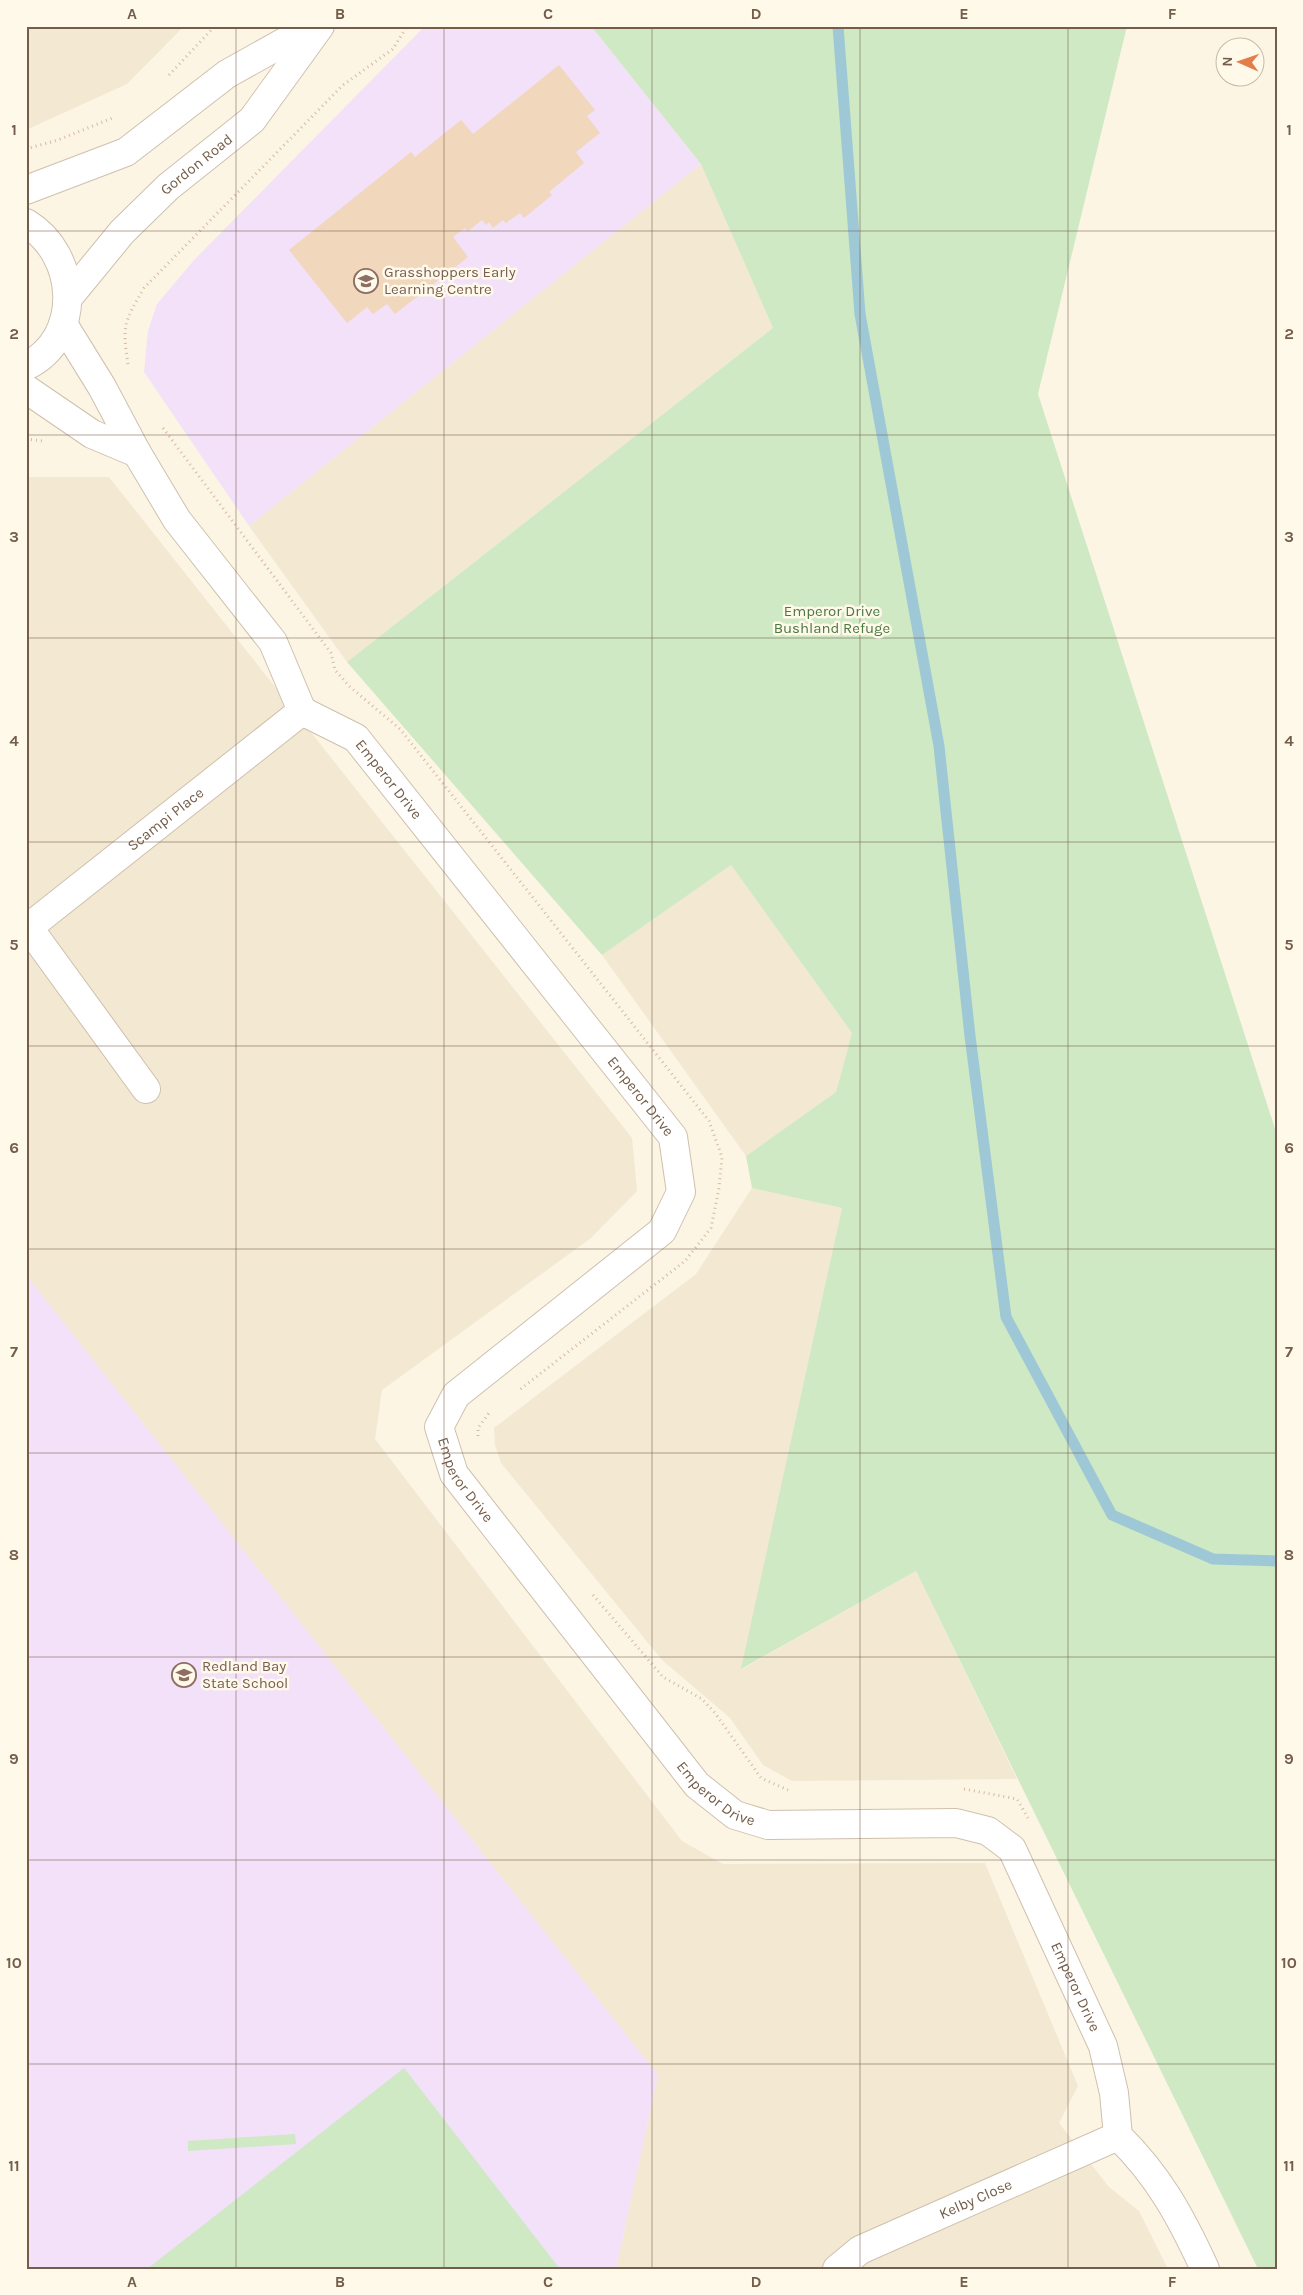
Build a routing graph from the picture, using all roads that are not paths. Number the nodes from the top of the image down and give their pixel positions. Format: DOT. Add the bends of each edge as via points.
graph roads {
  1 [pos="313,26"];
  2 [pos="320,26"];
  3 [pos="26,190"];
  4 [pos="26,223"];
  5 [pos="68,298"];
  6 [pos="63,324"];
  7 [pos="26,366"];
  8 [pos="26,389"];
  9 [pos="137,453"];
  10 [pos="302,711"];
  11 [pos="27,925"];
  12 [pos="146,1089"];
  13 [pos="1118,2136"];
  14 [pos="837,2269"];
  15 [pos="1205,2269"];
  1 -- 3 [label="street" via="227,74 126,152"];
  2 -- 5 [label="street, Gordon Road" via="252,120 168,187 122,232"];
  4 -- 5 [label="street" via="38,230 55,249 65,272"];
  5 -- 6 [label="street"];
  6 -- 7 [label="street" via="50,347"];
  6 -- 9 [label="street"];
  8 -- 9 [label="street" via="92,434"];
  9 -- 10 [label="street" via="177,520 273,642"];
  10 -- 11 [label="street, Scampi Place"];
  10 -- 13 [label="street, Emperor Drive" via="356,738 674,1137 681,1192 662,1231 456,1395 439,1427 454,1474 697,1785 735,1816 768,1825 956,1823 988,1831 1012,1849 1103,2046 1114,2093"];
  11 -- 12 [label="street, Scampi Place"];
  13 -- 14 [label="street, Kelby Close" via="860,2250"];
  13 -- 15 [label="street" via="1144,2162 1172,2203"];
}
